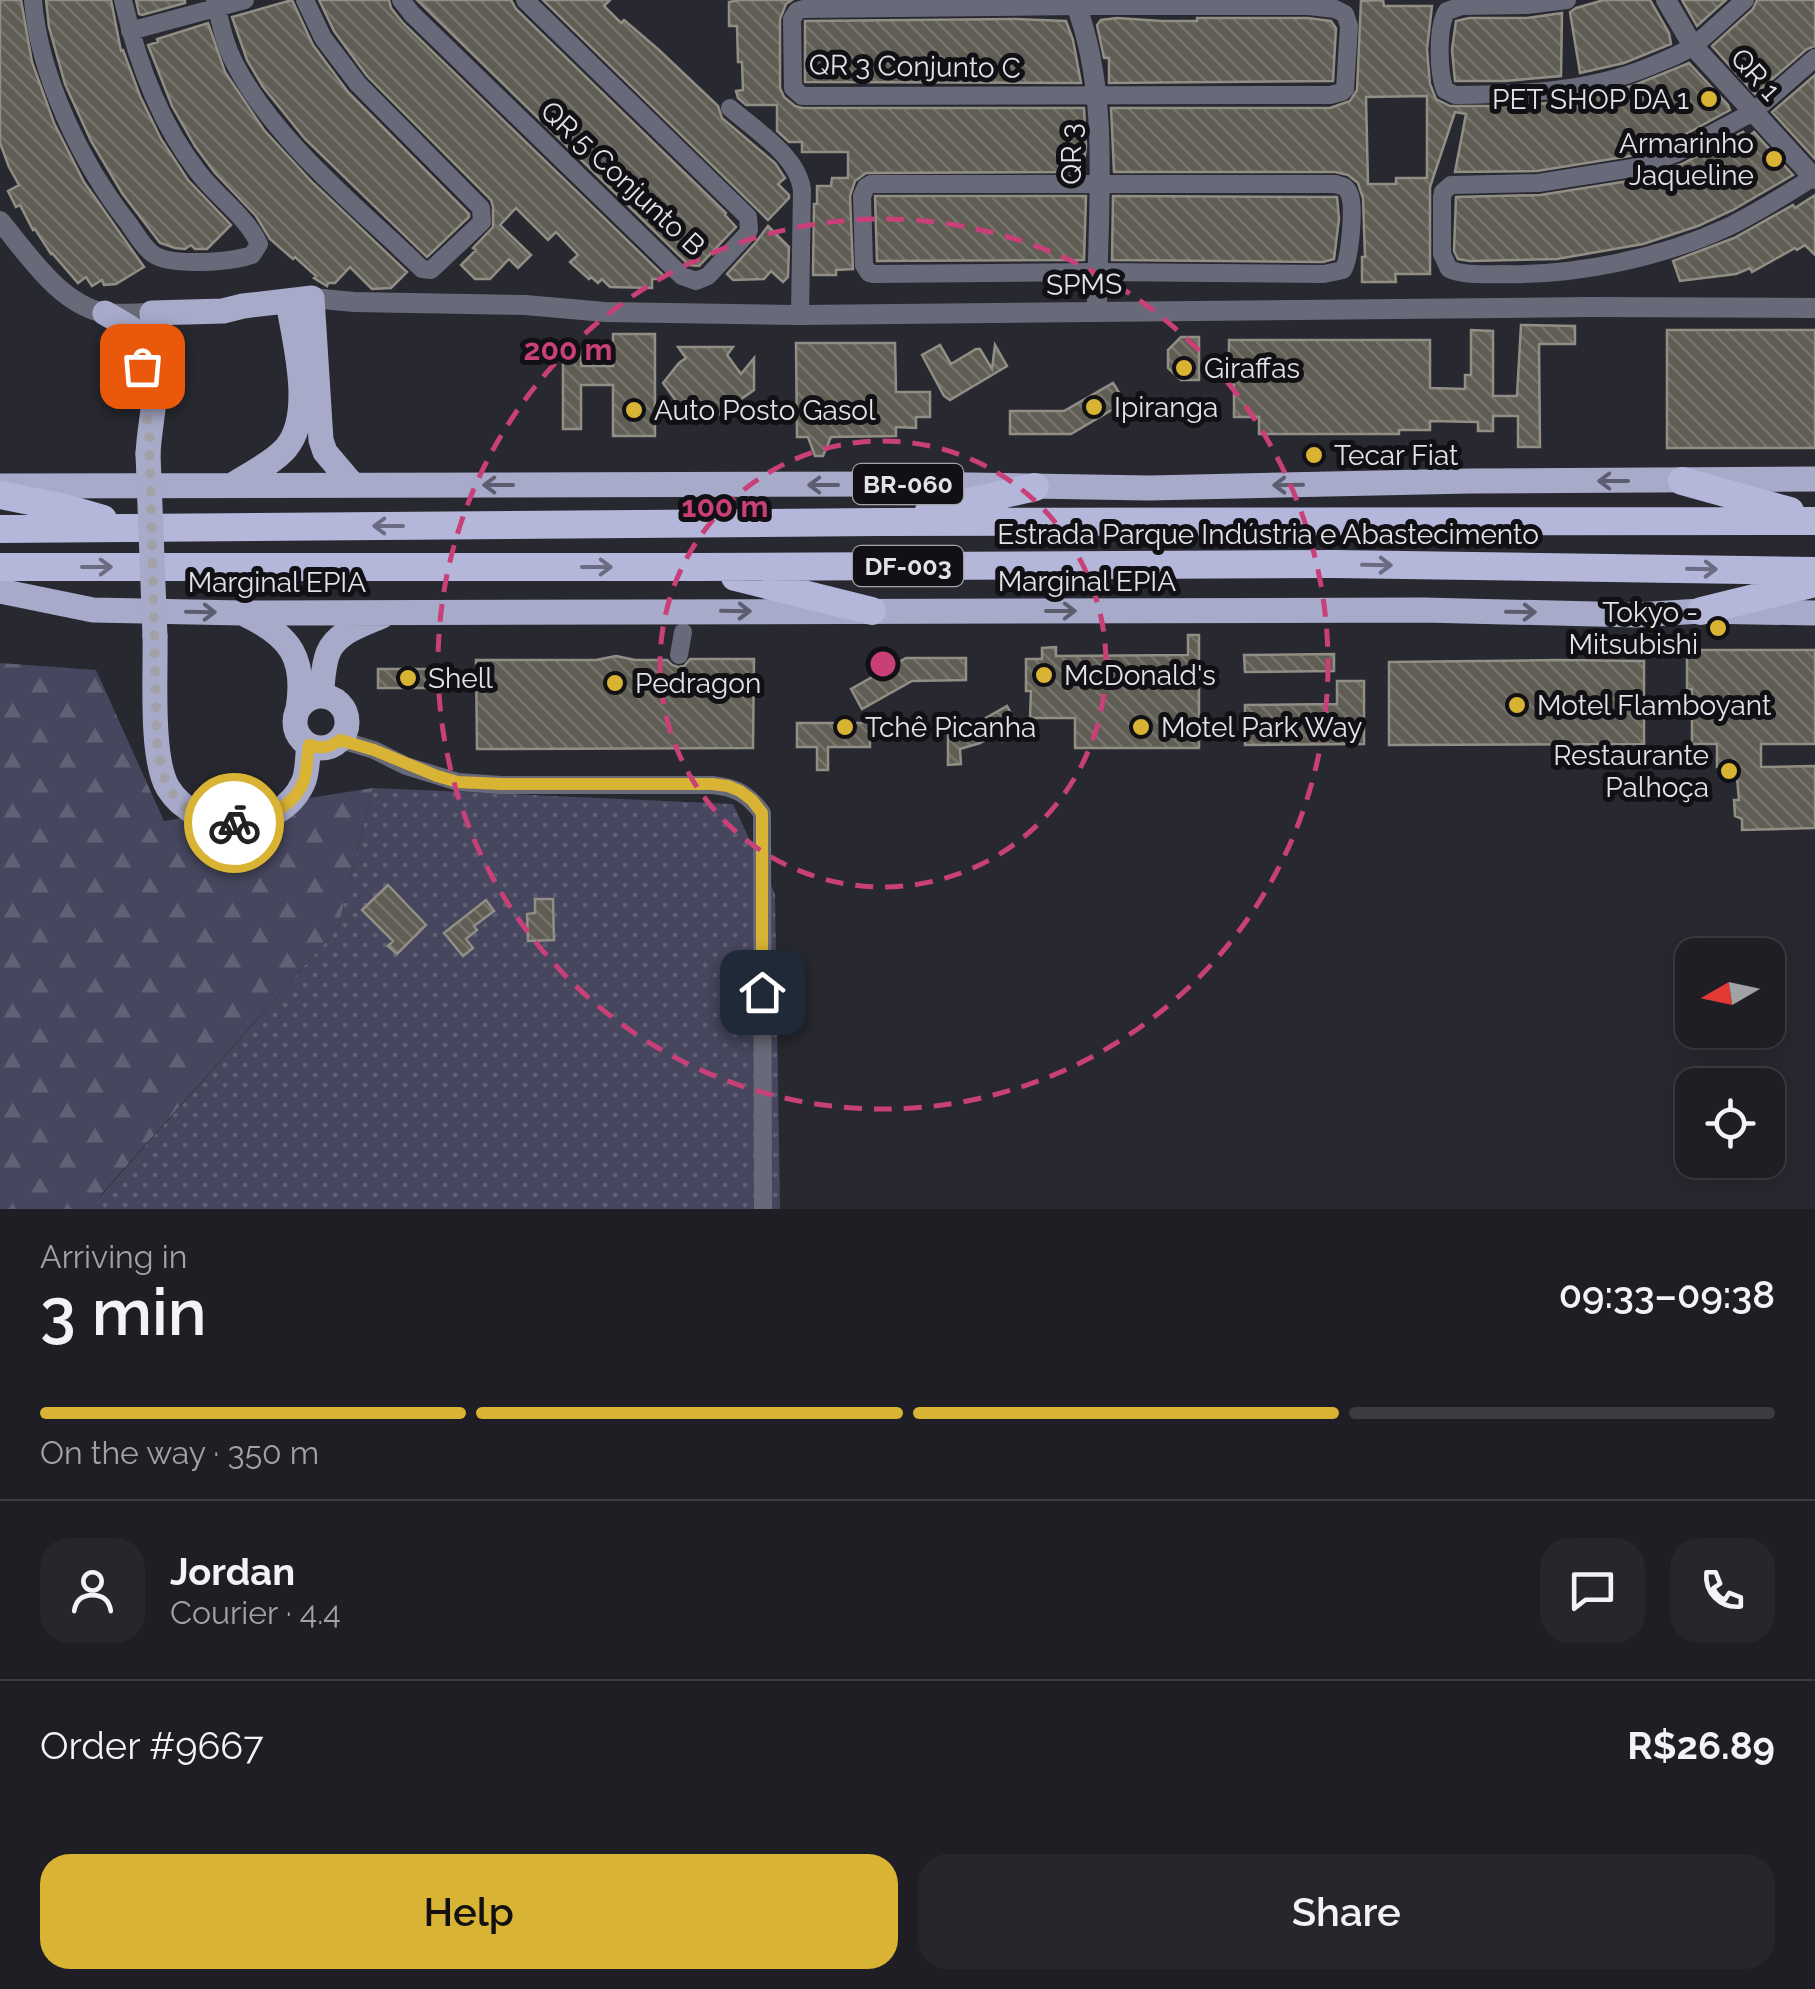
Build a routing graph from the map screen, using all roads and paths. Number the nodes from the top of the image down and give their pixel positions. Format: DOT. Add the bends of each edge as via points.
graph roads {
  1 [pos="33,0"];
  2 [pos="123,0"];
  3 [pos="245,0"];
  4 [pos="305,0"];
  5 [pos="401,0"];
  6 [pos="525,0"];
  7 [pos="1568,0"];
  8 [pos="1666,0"];
  9 [pos="1745,0"];
  10 [pos="1075,3"];
  11 [pos="216,4"];
  12 [pos="130,31"];
  13 [pos="1693,46"];
  14 [pos="1815,58"];
  15 [pos="1098,94"];
  16 [pos="730,108"];
  17 [pos="1753,112"];
  18 [pos="1815,177"];
  19 [pos="1098,184"];
  20 [pos="0,221"];
  21 [pos="1097,272"];
  22 [pos="1815,308"];
  23 [pos="224,311"];
  24 [pos="188,312"];
  25 [pos="1097,312"];
  26 [pos="105,313"];
  27 [pos="152,313"];
  28 [pos="800,315"];
  29 [pos="300,316"];
  30 [pos="143,338"];
  31 [pos="156,368"];
  32 [pos="148,441"];
  33 [pos="1815,479"];
  34 [pos="1682,481"];
  35 [pos="233,485"];
  36 [pos="353,485"];
  37 [pos="0,486"];
  38 [pos="1035,488"];
  39 [pos="0,495"];
  40 [pos="1815,520"];
  41 [pos="880,522"];
  42 [pos="133,528"];
  43 [pos="0,529"];
  44 [pos="0,567"];
  45 [pos="695,567"];
  46 [pos="1815,571"];
  47 [pos="1815,584"];
  48 [pos="0,591"];
  49 [pos="872,611"];
  50 [pos="1701,611"];
  51 [pos="242,612"];
  52 [pos="391,612"];
  53 [pos="1815,613"];
  54 [pos="683,632"];
  55 [pos="679,655"];
  56 [pos="321,695"];
  57 [pos="298,709"];
  58 [pos="344,734"];
  59 [pos="309,745"];
  60 [pos="763,1209"];
  1 -- 12 [label="street" via="37,36 70,128 102,189 150,252 185,261 252,255 260,244 178,142 148,86"];
  2 -- 12 [label="street"];
  3 -- 11 [label="street"];
  4 -- 11 [label="street" via="323,38 358,84 481,208 482,222 431,270 408,256 263,110 235,65"];
  5 -- 6 [label="street, QR 5 Conjunto B" via="682,276 708,276 746,234 748,216"];
  7 -- 13 [label="street" via="1451,8 1441,21 1445,90 1466,95 1582,88"];
  8 -- 13 [label="street, QR 1"];
  9 -- 13 [label="street"];
  10 -- 15 [label="street, QR 3"];
  10 -- 15 [label="street" via="1309,6 1335,9 1348,19 1346,82 1338,94"];
  10 -- 15 [label="street, QR 3 Conjunto C" via="796,11 793,88 802,96"];
  11 -- 12 [label="street"];
  13 -- 17 [label="street, QR 1"];
  14 -- 17 [label="street"];
  15 -- 19 [label="street, QR 3"];
  16 -- 28 [label="street" via="794,164 801,180"];
  17 -- 18 [label="street, QR 1"];
  17 -- 18 [label="street" via="1639,167 1538,183 1451,186 1442,197 1445,264 1454,272 1521,275 1631,259 1729,226"];
  19 -- 21 [label="street, QR 3"];
  19 -- 21 [label="street" via="871,184 862,196 864,265 870,273"];
  19 -- 21 [label="street" via="1335,184 1347,190 1351,203 1348,260 1335,273"];
  20 -- 26 [label="street" via="55,285"];
  21 -- 25 [label="street, QR 3"];
  22 -- 25 [label="street, SPMS"];
  23 -- 24 [label="main road"];
  23 -- 29 [label="main road" via="243,318"];
  23 -- 29 [label="main road" via="243,306"];
  24 -- 27 [label="main road"];
  24 -- 31 [label="main road"];
  25 -- 28 [label="street, SPMS"];
  26 -- 27 [label="street"];
  26 -- 30 [label="main road"];
  27 -- 30 [label="main road"];
  27 -- 31 [label="main road"];
  28 -- 29 [label="street, SPMS" via="354,302"];
  29 -- 35 [label="main road" via="295,436"];
  29 -- 36 [label="main road" via="321,440"];
  30 -- 32 [label="main road"];
  31 -- 32 [label="main road"];
  32 -- 59 [label="main road, bridge" via="157,742 168,788 186,809 211,821 269,815 304,782"];
  33 -- 34 [label="main road, BR-060"];
  34 -- 38 [label="main road, BR-060, one-way"];
  34 -- 40 [label="highway"];
  35 -- 36 [label="main road, BR-060"];
  35 -- 37 [label="main road, BR-060"];
  38 -- 36 [label="main road, BR-060, one-way"];
  38 -- 41 [label="highway"];
  39 -- 42 [label="highway"];
  40 -- 41 [label="highway, Estrada Parque Indústria e Abastecimento / DF-003"];
  41 -- 42 [label="highway, Estrada Parque Indústria e Abastecimento / DF-003, one-way"];
  42 -- 43 [label="highway, Estrada Parque Indústria e Abastecimento / DF-003"];
  44 -- 45 [label="highway, Estrada Parque Indústria e Abastecimento / DF-003, one-way"];
  45 -- 46 [label="highway, Estrada Parque Indústria e Abastecimento / DF-003, one-way" via="1334,564"];
  45 -- 49 [label="highway"];
  47 -- 50 [label="highway"];
  48 -- 51 [label="main road, Marginal EPIA, one-way" via="94,610"];
  49 -- 50 [label="main road, Marginal EPIA, one-way"];
  52 -- 49 [label="main road, Marginal EPIA, one-way"];
  50 -- 53 [label="main road, Marginal EPIA"];
  51 -- 52 [label="main road, Marginal EPIA"];
  51 -- 57 [label="main road" via="290,646 302,686"];
  52 -- 56 [label="main road" via="338,639 328,653"];
  54 -- 55 [label="street"];
  56 -- 57 [label="main road"];
  56 -- 58 [label="main road" via="342,705"];
  57 -- 59 [label="main road" via="296,730"];
  58 -- 59 [label="main road" via="331,746"];
  58 -- 60 [label="street" via="406,766 458,782 712,784 752,800 762,813"];
}
